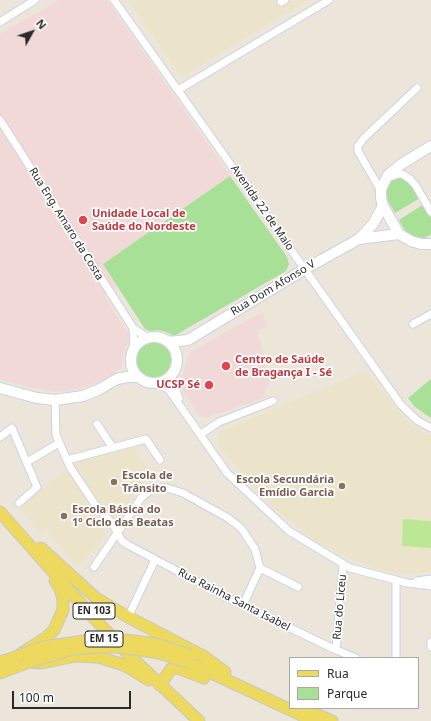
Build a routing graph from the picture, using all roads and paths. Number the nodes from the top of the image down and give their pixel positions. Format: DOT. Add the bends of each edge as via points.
graph roads {
  1 [pos="35,0"];
  2 [pos="114,0"];
  3 [pos="328,0"];
  4 [pos="0,22"];
  5 [pos="417,88"];
  6 [pos="178,90"];
  7 [pos="0,120"];
  8 [pos="430,148"];
  9 [pos="383,186"];
  10 [pos="383,206"];
  11 [pos="431,212"];
  12 [pos="399,234"];
  13 [pos="431,238"];
  14 [pos="359,239"];
  15 [pos="426,244"];
  16 [pos="305,269"];
  17 [pos="431,314"];
  18 [pos="413,324"];
  19 [pos="133,328"];
  20 [pos="148,338"];
  21 [pos="188,340"];
  22 [pos="168,342"];
  23 [pos="134,348"];
  24 [pos="176,357"];
  25 [pos="130,360"];
  26 [pos="170,376"];
  27 [pos="138,377"];
  28 [pos="116,379"];
  29 [pos="158,383"];
  30 [pos="0,388"];
  31 [pos="55,400"];
  32 [pos="273,401"];
  33 [pos="184,409"];
  34 [pos="97,424"];
  35 [pos="431,428"];
  36 [pos="201,434"];
  37 [pos="0,437"];
  38 [pos="59,443"];
  39 [pos="113,448"];
  40 [pos="67,460"];
  41 [pos="160,460"];
  42 [pos="27,462"];
  43 [pos="19,502"];
  44 [pos="0,505"];
  45 [pos="0,512"];
  46 [pos="117,534"];
  47 [pos="28,538"];
  48 [pos="39,556"];
  49 [pos="156,560"];
  50 [pos="343,564"];
  51 [pos="94,567"];
  52 [pos="260,568"];
  53 [pos="431,579"];
  54 [pos="396,580"];
  55 [pos="407,583"];
  56 [pos="431,586"];
  57 [pos="298,587"];
  58 [pos="243,605"];
  59 [pos="128,617"];
  60 [pos="431,642"];
  61 [pos="431,647"];
  62 [pos="336,650"];
  63 [pos="16,657"];
  64 [pos="354,657"];
  65 [pos="396,657"];
  66 [pos="190,659"];
  67 [pos="0,662"];
  68 [pos="29,662"];
  69 [pos="225,672"];
  70 [pos="0,673"];
  71 [pos="233,683"];
  72 [pos="160,685"];
  73 [pos="289,703"];
  74 [pos="303,709"];
  75 [pos="199,721"];
  76 [pos="314,721"];
  77 [pos="332,721"];
  1 -- 4 [label="street"];
  2 -- 6 [label="street, Avenida 22 de Maio"];
  3 -- 6 [label="street"];
  5 -- 9 [label="street" via="364,138 357,148"];
  6 -- 16 [label="street, Avenida 22 de Maio"];
  7 -- 19 [label="street, Rua Eng. Amaro da Costa"];
  8 -- 9 [label="street" via="393,170"];
  9 -- 10 [label="street"];
  9 -- 11 [label="street" via="394,174 406,176 416,186"];
  10 -- 12 [label="street"];
  10 -- 14 [label="street, Rua Dom Afonso V"];
  12 -- 14 [label="street, Rua Dom Afonso V"];
  12 -- 15 [label="street" via="411,241"];
  13 -- 15 [label="street"];
  14 -- 16 [label="street, Rua Dom Afonso V"];
  16 -- 21 [label="street, Rua Dom Afonso V"];
  16 -- 35 [label="street, Avenida 22 de Maio" via="401,405 418,421"];
  17 -- 18 [label="street"];
  19 -- 20 [label="street, Rua Eng. Amaro da Costa"];
  19 -- 23 [label="street"];
  20 -- 22 [label="street"];
  20 -- 23 [label="street"];
  21 -- 22 [label="street, Rua Dom Afonso V"];
  21 -- 24 [label="street, Rua Dom Afonso V"];
  22 -- 24 [label="street"];
  23 -- 25 [label="street"];
  24 -- 26 [label="street" via="174,371"];
  25 -- 27 [label="street"];
  25 -- 28 [label="street" via="124,372"];
  26 -- 29 [label="street"];
  26 -- 33 [label="street"];
  27 -- 28 [label="street"];
  27 -- 29 [label="street" via="147,382"];
  28 -- 31 [label="street" via="83,396"];
  29 -- 33 [label="street" via="169,390"];
  30 -- 31 [label="street"];
  31 -- 38 [label="street, Rua Rainha Santa Isabel" via="56,435"];
  32 -- 36 [label="street" via="219,422"];
  33 -- 36 [label="street"];
  34 -- 39 [label="street"];
  36 -- 50 [label="street" via="227,473 289,531"];
  37 -- 42 [label="street" via="12,428"];
  38 -- 40 [label="street, Rua Rainha Santa Isabel"];
  38 -- 42 [label="street"];
  39 -- 40 [label="street"];
  39 -- 41 [label="street" via="146,439"];
  40 -- 46 [label="street, Rua Rainha Santa Isabel"];
  42 -- 43 [label="street" via="37,487"];
  44 -- 47 [label="main road, EN 103"];
  45 -- 48 [label="main road, EN 103"];
  46 -- 49 [label="street, Rua Rainha Santa Isabel" via="128,545"];
  46 -- 51 [label="street"];
  46 -- 52 [label="street" via="141,498 153,488 167,488 183,493 241,528 255,549"];
  47 -- 59 [label="main road" via="96,598"];
  47 -- 72 [label="main road, EN 103" via="134,653"];
  48 -- 63 [label="main road" via="60,590 63,610 54,630"];
  48 -- 72 [label="main road, EN 103" via="92,616"];
  49 -- 58 [label="street, Rua Rainha Santa Isabel"];
  49 -- 59 [label="street"];
  50 -- 54 [label="street"];
  50 -- 62 [label="street, Rua do Liceu"];
  52 -- 57 [label="street"];
  52 -- 58 [label="street"];
  53 -- 55 [label="street"];
  54 -- 55 [label="street"];
  54 -- 65 [label="street"];
  55 -- 56 [label="street"];
  58 -- 62 [label="street, Rua Rainha Santa Isabel"];
  59 -- 69 [label="main road" via="203,656"];
  60 -- 61 [label="street"];
  62 -- 64 [label="street, Rua Rainha Santa Isabel"];
  63 -- 66 [label="main road, EM 15, bridge" via="43,647 98,639 152,643"];
  63 -- 67 [label="main road, EM 15"];
  66 -- 68 [label="main road, EM 15, bridge" via="121,647 97,647 72,649"];
  66 -- 69 [label="main road, EM 15"];
  66 -- 71 [label="main road, EM 15"];
  68 -- 70 [label="main road, EM 15"];
  68 -- 72 [label="main road" via="41,663 76,656 98,657 124,666"];
  69 -- 73 [label="main road, EM 15"];
  71 -- 72 [label="main road" via="218,684 178,668 171,669"];
  71 -- 76 [label="main road, EM 15"];
  72 -- 75 [label="main road, EN 103"];
  74 -- 77 [label="main road"];
}
